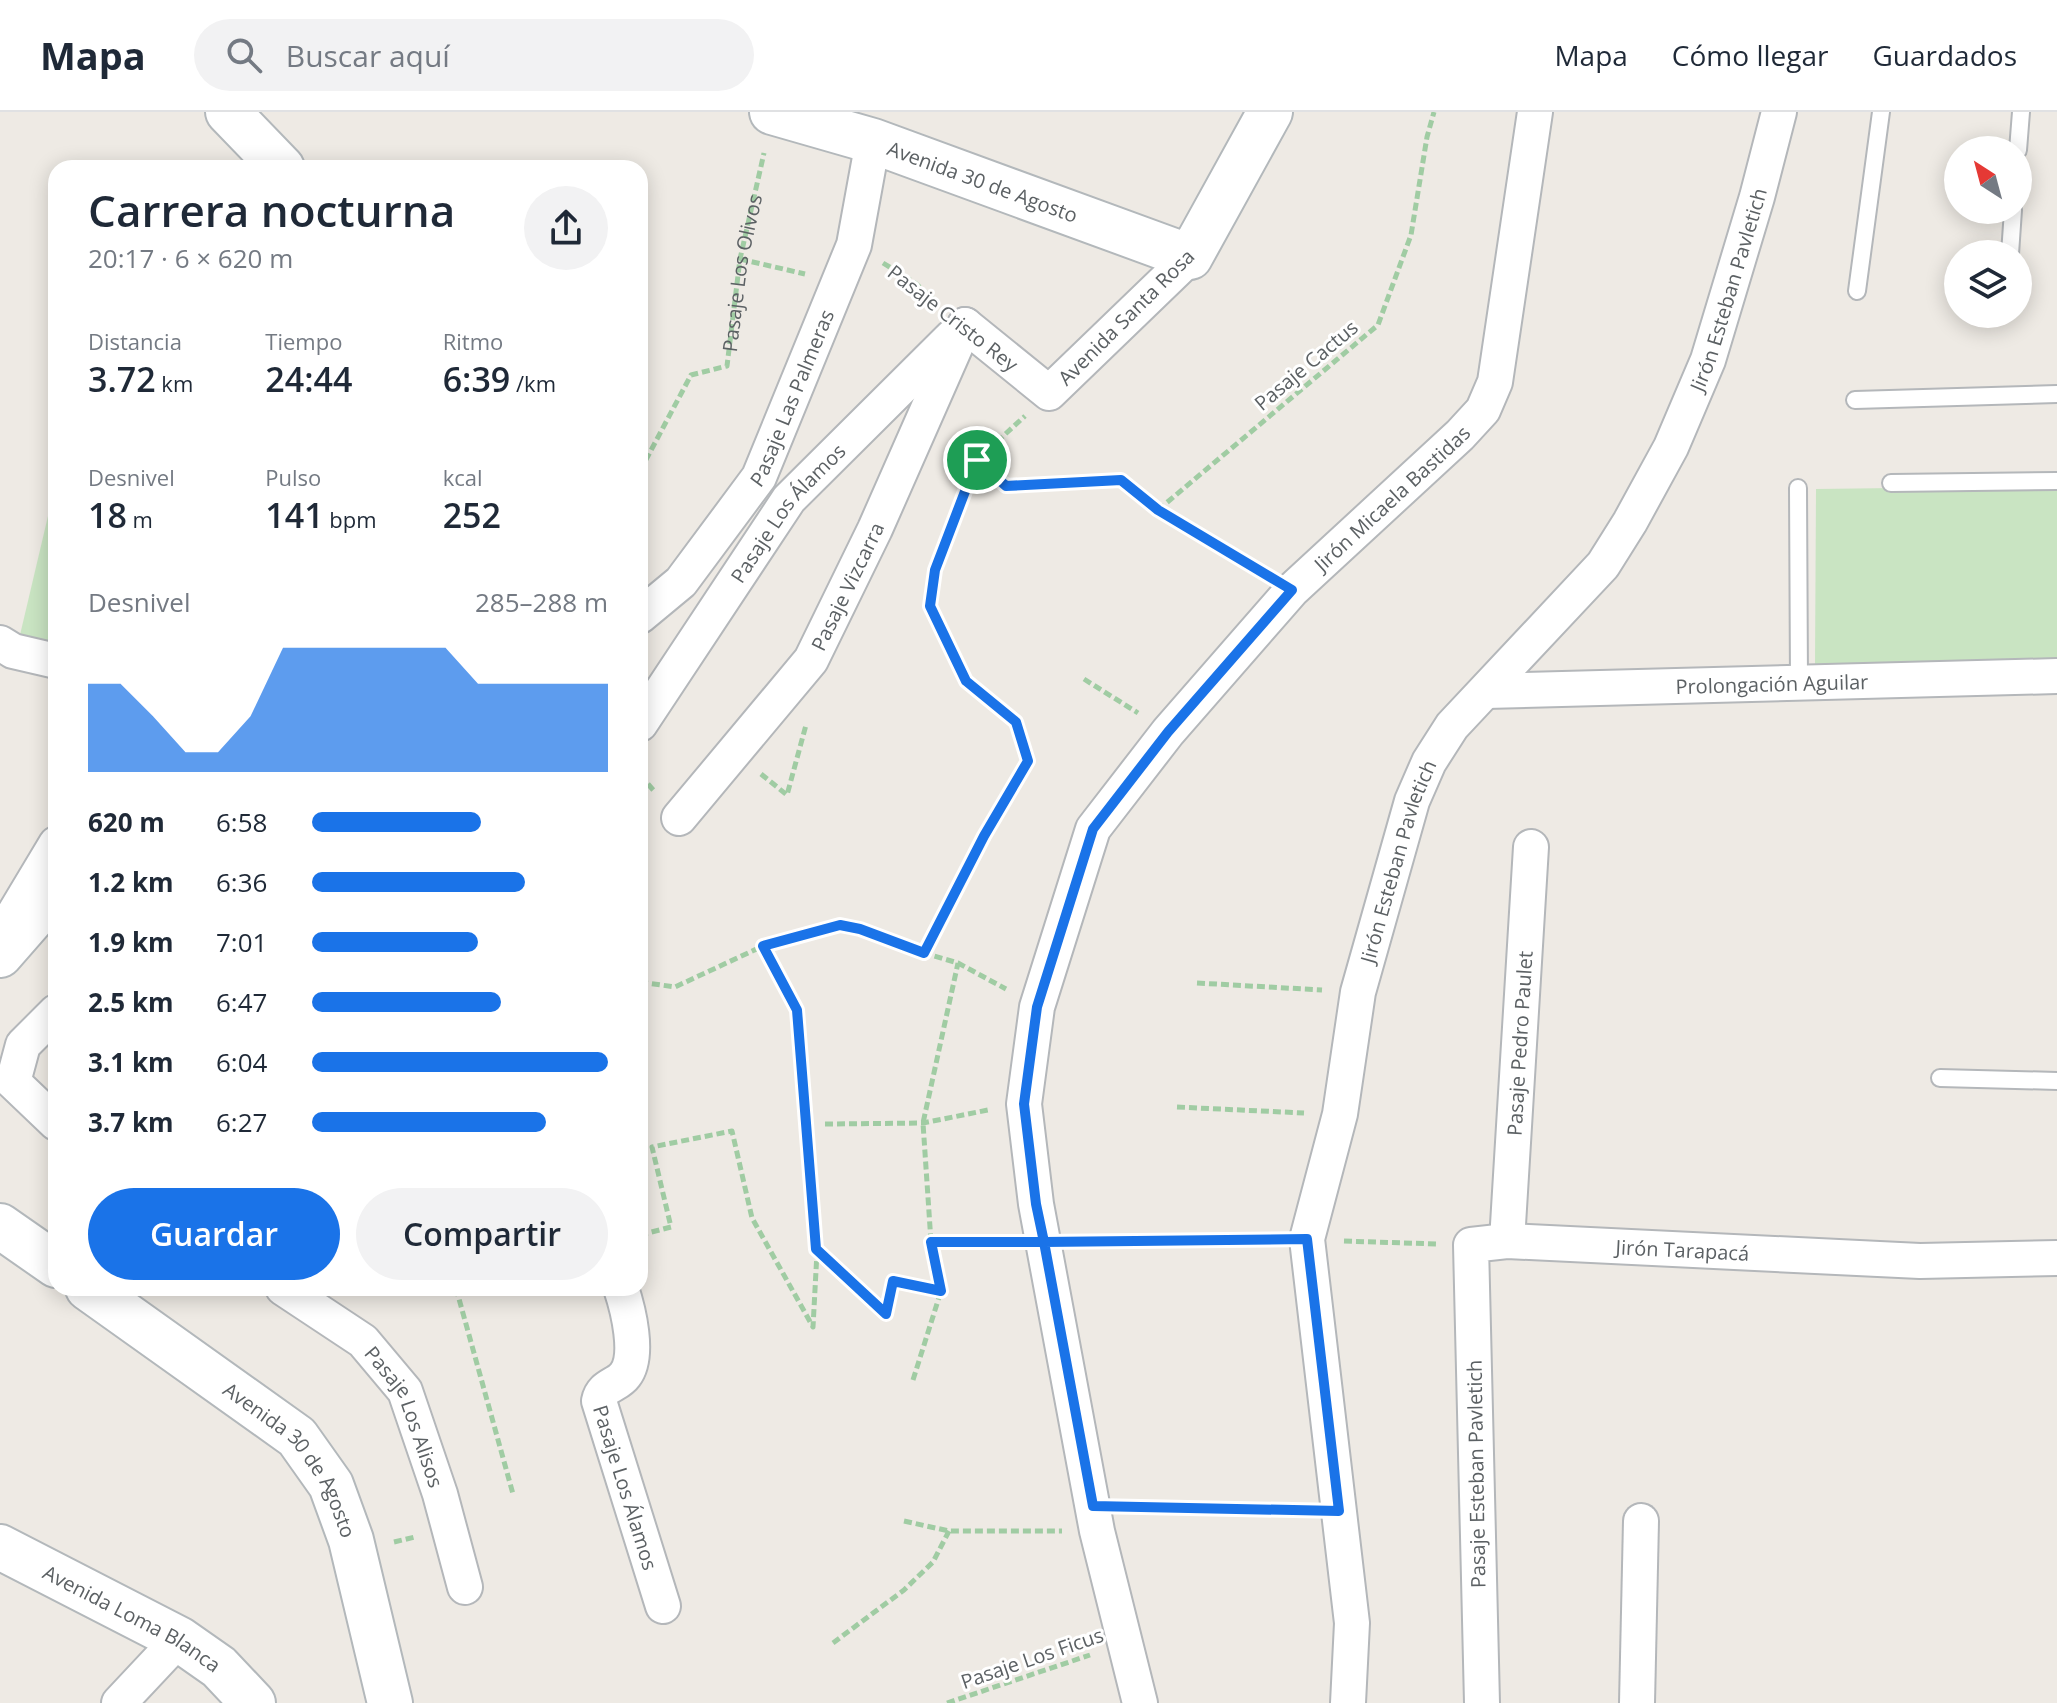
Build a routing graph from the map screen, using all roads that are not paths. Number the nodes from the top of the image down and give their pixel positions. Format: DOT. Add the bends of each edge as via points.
graph roads {
  1 [pos="228,112"];
  2 [pos="1270,112"];
  3 [pos="1535,112"];
  4 [pos="1779,112"];
  5 [pos="1881,112"];
  6 [pos="2021,112"];
  7 [pos="769,129"];
  8 [pos="2019,136"];
  9 [pos="873,141"];
  10 [pos="274,160"];
  11 [pos="1190,257"];
  12 [pos="1857,291"];
  13 [pos="965,325"];
  14 [pos="1049,393"];
  15 [pos="2057,394"];
  16 [pos="1855,400"];
  17 [pos="2057,481"];
  18 [pos="1891,483"];
  19 [pos="1798,488"];
  20 [pos="648,609"];
  21 [pos="0,643"];
  22 [pos="48,659"];
  23 [pos="2057,676"];
  24 [pos="1799,682"];
  25 [pos="1486,691"];
  26 [pos="648,712"];
  27 [pos="679,818"];
  28 [pos="1531,847"];
  29 [pos="48,857"];
  30 [pos="48,900"];
  31 [pos="0,938"];
  32 [pos="0,955"];
  33 [pos="48,1020"];
  34 [pos="1940,1078"];
  35 [pos="2057,1081"];
  36 [pos="48,1115"];
  37 [pos="0,1226"];
  38 [pos="1507,1241"];
  39 [pos="1471,1245"];
  40 [pos="2057,1258"];
  41 [pos="48,1259"];
  42 [pos="99,1296"];
  43 [pos="295,1296"];
  44 [pos="623,1296"];
  45 [pos="1641,1521"];
  46 [pos="0,1547"];
  47 [pos="465,1587"];
  48 [pos="663,1606"];
  49 [pos="179,1639"];
  50 [pos="119,1703"];
  51 [pos="253,1703"];
  52 [pos="390,1703"];
  53 [pos="1140,1703"];
  54 [pos="1348,1703"];
  55 [pos="1482,1703"];
  56 [pos="1637,1703"];
  1 -- 10 [label="street"];
  2 -- 11 [label="street, Avenida Santa Rosa"];
  3 -- 53 [label="street, Jirón Micaela Bastidas" via="1495,382 1483,410 1292,590 1168,732 1093,829 1037,1007 1024,1104 1036,1204 1095,1519"];
  4 -- 25 [label="street, Jirón Esteban Pavletich" via="1708,360 1671,447 1603,565"];
  5 -- 12 [label="lane"];
  6 -- 8 [label="lane"];
  7 -- 9 [label="street, Avenida 30 de Agosto"];
  9 -- 11 [label="street, Avenida 30 de Agosto"];
  9 -- 20 [label="street, Pasaje Las Palmeras" via="854,245 759,477 681,582"];
  11 -- 14 [label="street, Avenida Santa Rosa"];
  13 -- 14 [label="street, Pasaje Cristo Rey"];
  13 -- 26 [label="street, Pasaje Los Álamos" via="789,499"];
  13 -- 27 [label="street, Pasaje Vizcarra" via="811,660"];
  15 -- 16 [label="lane"];
  17 -- 18 [label="lane"];
  19 -- 24 [label="lane"];
  21 -- 22 [label="street"];
  23 -- 24 [label="street, Prolongación Aguilar"];
  24 -- 25 [label="street, Prolongación Aguilar"];
  25 -- 54 [label="street, Jirón Esteban Pavletich" via="1452,726 1412,801 1358,992 1340,1114 1307,1239 1352,1623"];
  28 -- 38 [label="street, Pasaje Pedro Paulet"];
  29 -- 31 [label="street"];
  30 -- 32 [label="street"];
  33 -- 36 [label="street" via="23,1045 13,1082"];
  34 -- 35 [label="lane"];
  37 -- 41 [label="street"];
  38 -- 39 [label="street, Jirón Tarapacá"];
  38 -- 40 [label="street, Jirón Tarapacá" via="1920,1261"];
  39 -- 55 [label="street, Pasaje Esteban Pavletich"];
  42 -- 52 [label="street, Avenida 30 de Agosto" via="297,1437 331,1485 354,1553"];
  43 -- 47 [label="street, Pasaje Los Alisos" via="363,1341 405,1391"];
  44 -- 48 [label="street, Pasaje Los Álamos" via="632,1361 624,1377 605,1389 599,1401"];
  45 -- 56 [label="street"];
  46 -- 49 [label="street, Avenida Loma Blanca"];
  49 -- 50 [label="street"];
  49 -- 51 [label="street, Avenida Loma Blanca" via="219,1667"];
}
